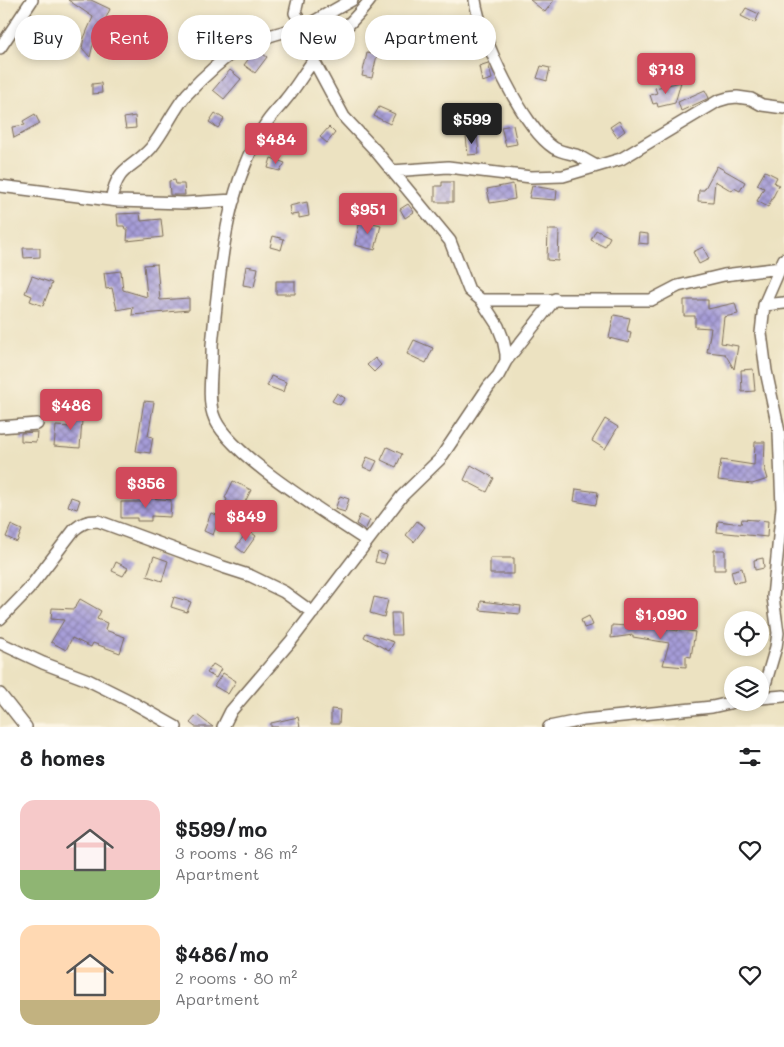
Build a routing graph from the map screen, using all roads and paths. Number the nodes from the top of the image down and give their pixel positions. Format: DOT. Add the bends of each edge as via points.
graph roads {
  1 [pos="32,0"];
  2 [pos="298,0"];
  3 [pos="352,0"];
  4 [pos="370,0"];
  5 [pos="474,0"];
  6 [pos="296,15"];
  7 [pos="325,15"];
  8 [pos="281,32"];
  9 [pos="0,48"];
  10 [pos="314,61"];
  11 [pos="784,108"];
  12 [pos="597,166"];
  13 [pos="392,171"];
  14 [pos="0,186"];
  15 [pos="111,200"];
  16 [pos="234,200"];
  17 [pos="783,264"];
  18 [pos="555,299"];
  19 [pos="481,300"];
  20 [pos="784,303"];
  21 [pos="764,305"];
  22 [pos="506,361"];
  23 [pos="37,424"];
  24 [pos="0,427"];
  25 [pos="367,541"];
  26 [pos="313,613"];
  27 [pos="0,620"];
  28 [pos="0,643"];
  29 [pos="769,669"];
  30 [pos="0,694"];
  31 [pos="784,696"];
  32 [pos="769,697"];
  33 [pos="724,704"];
  34 [pos="26,727"];
  35 [pos="176,727"];
  36 [pos="223,727"];
  37 [pos="549,727"];
  1 -- 9 [label="street"];
  2 -- 6 [label="street"];
  3 -- 7 [label="street"];
  4 -- 10 [label="street"];
  5 -- 12 [label="street" via="490,48 518,106 544,140 556,150"];
  8 -- 15 [label="street" via="244,46 214,68 186,95 150,148 115,181"];
  10 -- 13 [label="street" via="344,117"];
  10 -- 16 [label="street" via="265,124 248,155"];
  11 -- 12 [label="street" via="751,100 728,98 718,101 621,159"];
  12 -- 13 [label="street" via="563,176 531,177 448,167"];
  13 -- 19 [label="street" via="450,241 469,290"];
  14 -- 15 [label="street"];
  15 -- 16 [label="street"];
  16 -- 25 [label="street" via="225,233 212,345 211,401 216,423 265,472"];
  17 -- 18 [label="street" via="678,286 651,300"];
  17 -- 21 [label="street"];
  18 -- 19 [label="street"];
  18 -- 22 [label="street"];
  19 -- 22 [label="street" via="498,326"];
  20 -- 21 [label="street"];
  21 -- 29 [label="street" via="762,332 766,371 779,432 782,507 773,597 778,634"];
  22 -- 25 [label="street" via="440,459 402,496"];
  23 -- 24 [label="street"];
  25 -- 26 [label="street"];
  26 -- 27 [label="street" via="284,592 251,576 98,521 89,521 74,530 28,590"];
  26 -- 36 [label="street" via="231,711"];
  28 -- 35 [label="street" via="96,684"];
  30 -- 34 [label="street"];
  31 -- 32 [label="street"];
  33 -- 37 [label="street"];
}
